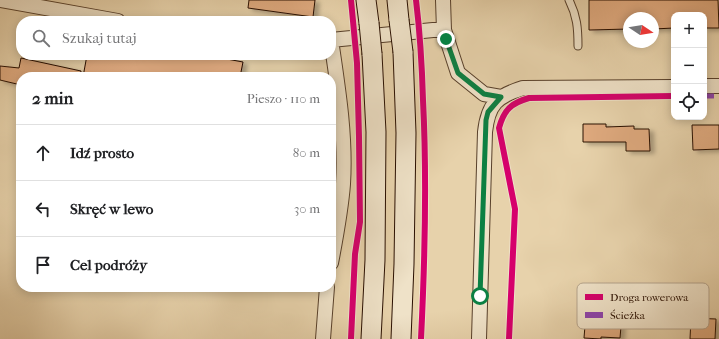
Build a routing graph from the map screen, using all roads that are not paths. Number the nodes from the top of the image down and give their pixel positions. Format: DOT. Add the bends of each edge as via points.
graph roads {
  1 [pos="1,0"];
  2 [pos="366,0"];
  3 [pos="397,0"];
  4 [pos="443,0"];
  5 [pos="569,0"];
  6 [pos="90,16"];
  7 [pos="444,30"];
  8 [pos="336,40"];
  9 [pos="578,46"];
  10 [pos="333,60"];
  11 [pos="335,72"];
  12 [pos="336,81"];
  13 [pos="707,86"];
  14 [pos="719,86"];
  15 [pos="671,87"];
  16 [pos="501,97"];
  17 [pos="336,235"];
  18 [pos="327,292"];
  19 [pos="323,339"];
  20 [pos="371,339"];
  21 [pos="401,339"];
  22 [pos="479,339"];
  1 -- 6 [label="street"];
  2 -- 20 [label="main road, bridge" via="376,132 375,260"];
  3 -- 21 [label="main road, bridge" via="406,133"];
  4 -- 7 [label="street"];
  5 -- 9 [label="lane" via="577,22"];
  7 -- 8 [label="street"];
  7 -- 16 [label="street" via="458,73 484,94"];
  10 -- 11 [label="street"];
  12 -- 17 [label="street" via="343,153 343,183"];
  13 -- 14 [label="street"];
  15 -- 16 [label="street" via="523,88"];
  16 -- 22 [label="street" via="488,112 485,132"];
  18 -- 19 [label="street"];
}
